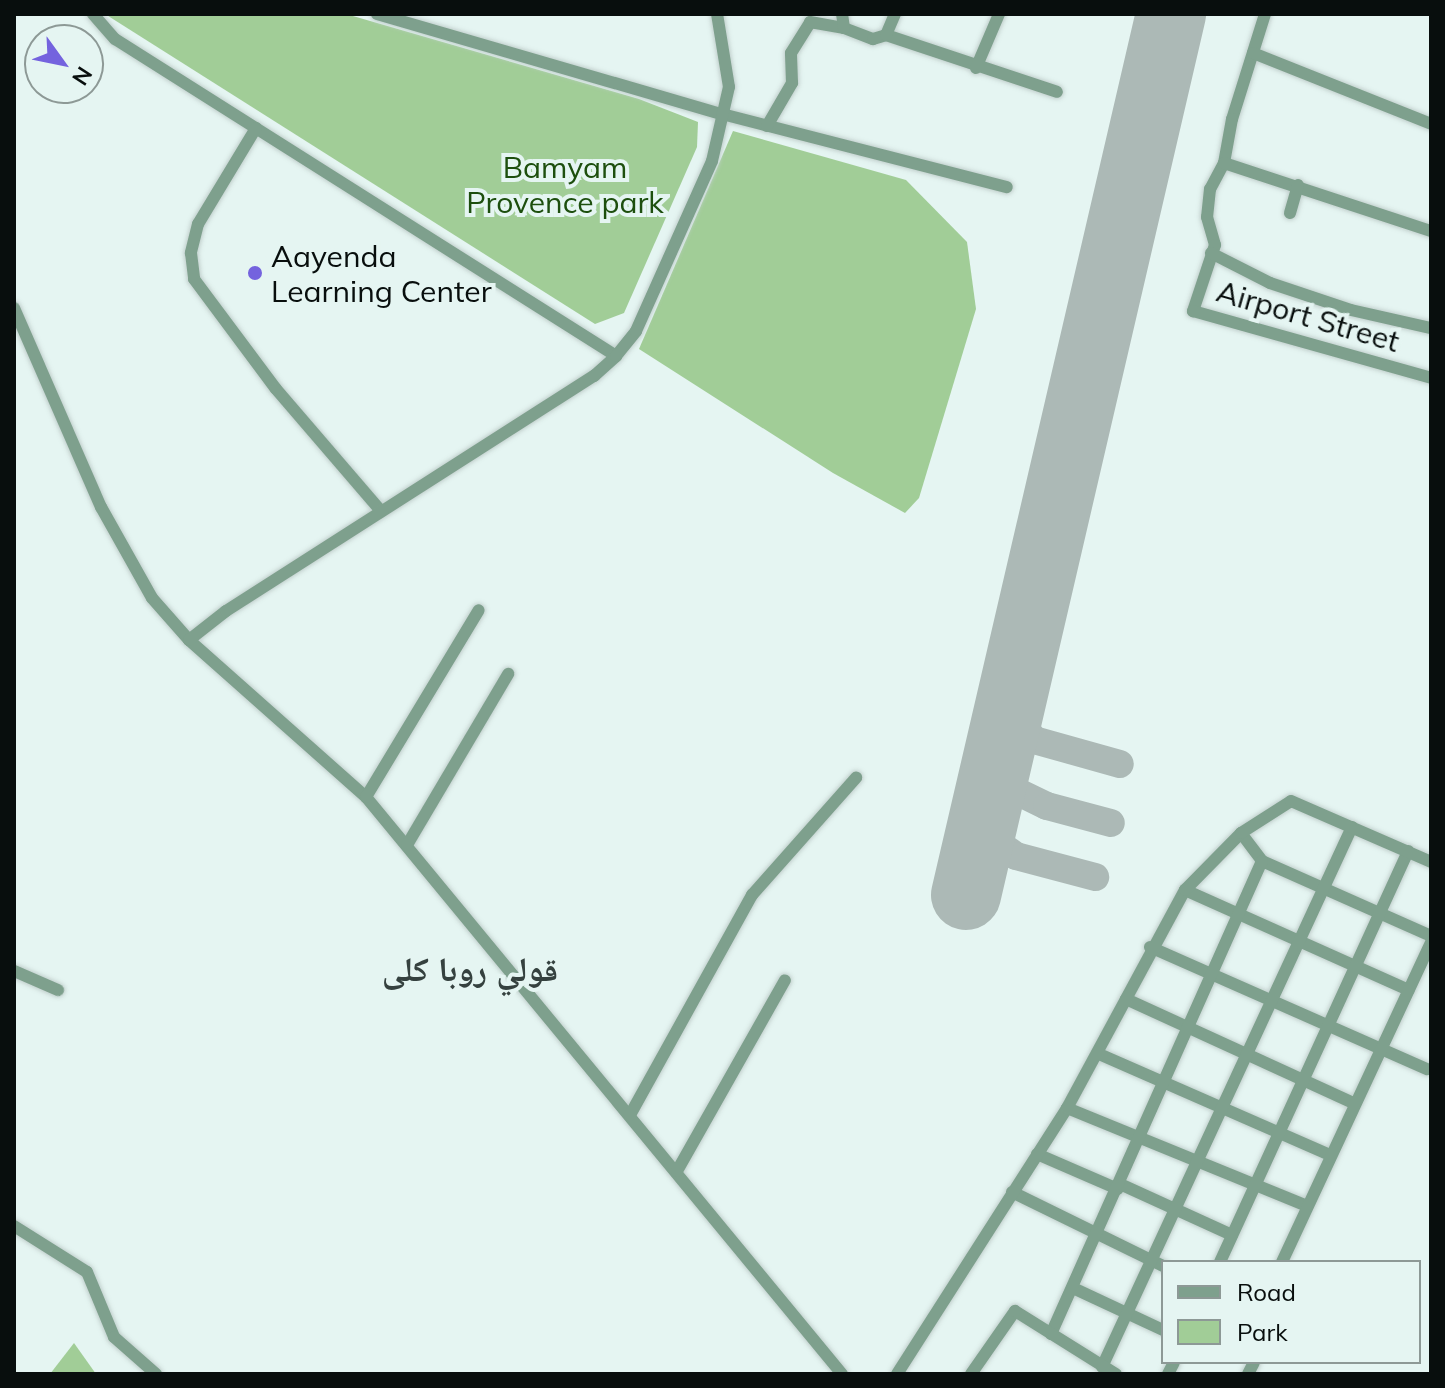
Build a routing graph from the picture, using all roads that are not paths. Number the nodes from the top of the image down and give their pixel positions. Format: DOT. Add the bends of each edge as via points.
graph roads {
  1 [pos="93,14"];
  2 [pos="377,14"];
  3 [pos="717,14"];
  4 [pos="842,14"];
  5 [pos="895,14"];
  6 [pos="999,14"];
  7 [pos="1265,14"];
  8 [pos="844,28"];
  9 [pos="886,35"];
  10 [pos="1253,53"];
  11 [pos="976,68"];
  12 [pos="1057,92"];
  13 [pos="722,114"];
  14 [pos="1431,124"];
  15 [pos="767,126"];
  16 [pos="256,128"];
  17 [pos="1224,163"];
  18 [pos="1298,185"];
  19 [pos="1007,187"];
  20 [pos="1290,213"];
  21 [pos="1431,231"];
  22 [pos="1211,253"];
  23 [pos="14,308"];
  24 [pos="1431,328"];
  25 [pos="616,356"];
  26 [pos="1431,378"];
  27 [pos="381,511"];
  28 [pos="479,610"];
  29 [pos="189,640"];
  30 [pos="508,674"];
  31 [pos="856,778"];
  32 [pos="366,797"];
  33 [pos="1352,827"];
  34 [pos="1241,833"];
  35 [pos="407,845"];
  36 [pos="1408,851"];
  37 [pos="1262,861"];
  38 [pos="1431,862"];
  39 [pos="1321,885"];
  40 [pos="1185,890"];
  41 [pos="1379,912"];
  42 [pos="1241,916"];
  43 [pos="1431,939"];
  44 [pos="1296,942"];
  45 [pos="1150,947"];
  46 [pos="1353,966"];
  47 [pos="14,971"];
  48 [pos="1212,976"];
  49 [pos="785,980"];
  50 [pos="58,990"];
  51 [pos="1409,990"];
  52 [pos="1126,999"];
  53 [pos="1271,1000"];
  54 [pos="1327,1023"];
  55 [pos="1188,1027"];
  56 [pos="1381,1047"];
  57 [pos="1245,1053"];
  58 [pos="1099,1054"];
  59 [pos="1427,1069"];
  60 [pos="1303,1079"];
  61 [pos="1165,1081"];
  62 [pos="1353,1103"];
  63 [pos="1219,1107"];
  64 [pos="1067,1108"];
  65 [pos="630,1115"];
  66 [pos="1278,1133"];
  67 [pos="1141,1136"];
  68 [pos="1037,1154"];
  69 [pos="1330,1155"];
  70 [pos="1197,1160"];
  71 [pos="677,1171"];
  72 [pos="1257,1183"];
  73 [pos="1119,1186"];
  74 [pos="1012,1192"];
  75 [pos="1307,1206"];
  76 [pos="1175,1208"];
  77 [pos="14,1226"];
  78 [pos="1232,1235"];
  79 [pos="1097,1237"];
  80 [pos="1223,1260"];
  81 [pos="1283,1260"];
  82 [pos="1158,1264"];
  83 [pos="1073,1288"];
  84 [pos="1128,1314"];
  85 [pos="1161,1329"];
  86 [pos="1051,1334"];
  87 [pos="1102,1367"];
  88 [pos="156,1374"];
  89 [pos="842,1374"];
  90 [pos="897,1374"];
  91 [pos="971,1374"];
  92 [pos="1116,1374"];
  1 -- 16 [label="street" via="115,39"];
  2 -- 13 [label="street"];
  3 -- 13 [label="street" via="729,87"];
  4 -- 8 [label="street"];
  5 -- 9 [label="street"];
  6 -- 11 [label="street"];
  7 -- 10 [label="street, Airport Street"];
  8 -- 9 [label="street" via="873,39"];
  8 -- 15 [label="street" via="810,22 791,53 792,83"];
  9 -- 11 [label="street"];
  10 -- 14 [label="street"];
  10 -- 17 [label="street, Airport Street"];
  11 -- 12 [label="street"];
  13 -- 15 [label="street"];
  13 -- 25 [label="street" via="699,189 636,331"];
  15 -- 19 [label="street"];
  16 -- 25 [label="street"];
  16 -- 27 [label="street" via="198,224 191,253 194,279 276,389"];
  17 -- 18 [label="street"];
  17 -- 22 [label="street, Airport Street" via="1210,189 1207,217 1215,245"];
  18 -- 20 [label="street"];
  18 -- 21 [label="street"];
  22 -- 24 [label="street" via="1270,283 1351,310"];
  22 -- 26 [label="street, Airport Street" via="1193,311"];
  23 -- 29 [label="street" via="133,572"];
  25 -- 27 [label="street" via="594,376"];
  27 -- 29 [label="street"];
  28 -- 32 [label="street"];
  29 -- 32 [label="street"];
  30 -- 35 [label="street"];
  31 -- 65 [label="street" via="752,895"];
  32 -- 35 [label="street"];
  33 -- 34 [label="street" via="1291,801"];
  33 -- 36 [label="street"];
  33 -- 39 [label="street"];
  34 -- 37 [label="street"];
  34 -- 40 [label="street"];
  35 -- 65 [label="street"];
  36 -- 38 [label="street"];
  36 -- 41 [label="street"];
  37 -- 39 [label="street"];
  37 -- 42 [label="street"];
  39 -- 41 [label="street"];
  39 -- 44 [label="street"];
  40 -- 42 [label="street"];
  40 -- 45 [label="street"];
  41 -- 43 [label="street"];
  41 -- 46 [label="street"];
  42 -- 44 [label="street"];
  42 -- 48 [label="street"];
  43 -- 51 [label="street"];
  44 -- 46 [label="street"];
  44 -- 53 [label="street"];
  45 -- 48 [label="street"];
  45 -- 52 [label="street"];
  46 -- 51 [label="street"];
  46 -- 54 [label="street"];
  47 -- 50 [label="street"];
  48 -- 53 [label="street"];
  48 -- 55 [label="street"];
  49 -- 71 [label="street"];
  51 -- 56 [label="street"];
  52 -- 55 [label="street"];
  52 -- 58 [label="street"];
  53 -- 54 [label="street"];
  53 -- 57 [label="street"];
  54 -- 56 [label="street"];
  54 -- 60 [label="street"];
  55 -- 57 [label="street"];
  55 -- 61 [label="street"];
  56 -- 59 [label="street"];
  56 -- 62 [label="street"];
  57 -- 60 [label="street"];
  57 -- 63 [label="street"];
  58 -- 61 [label="street"];
  58 -- 64 [label="street"];
  60 -- 62 [label="street"];
  60 -- 66 [label="street"];
  61 -- 63 [label="street"];
  61 -- 67 [label="street"];
  62 -- 69 [label="street"];
  63 -- 66 [label="street"];
  63 -- 70 [label="street"];
  64 -- 67 [label="street"];
  64 -- 68 [label="street"];
  65 -- 71 [label="street"];
  66 -- 69 [label="street"];
  66 -- 72 [label="street"];
  67 -- 70 [label="street"];
  67 -- 73 [label="street"];
  68 -- 73 [label="street"];
  68 -- 74 [label="street"];
  69 -- 75 [label="street"];
  70 -- 72 [label="street"];
  70 -- 76 [label="street"];
  71 -- 89 [label="street"];
  72 -- 75 [label="street"];
  72 -- 78 [label="street"];
  73 -- 76 [label="street"];
  73 -- 79 [label="street"];
  74 -- 79 [label="street"];
  74 -- 90 [label="street"];
  75 -- 81 [label="street"];
  76 -- 78 [label="street"];
  76 -- 82 [label="street"];
  77 -- 88 [label="street" via="87,1272 114,1337"];
  78 -- 80 [label="street"];
  79 -- 82 [label="street"];
  79 -- 83 [label="street"];
  82 -- 84 [label="street"];
  83 -- 84 [label="street"];
  83 -- 86 [label="street"];
  84 -- 85 [label="street"];
  84 -- 87 [label="street"];
  86 -- 87 [label="street"];
  86 -- 91 [label="street" via="1015,1311"];
  87 -- 92 [label="street"];
}
